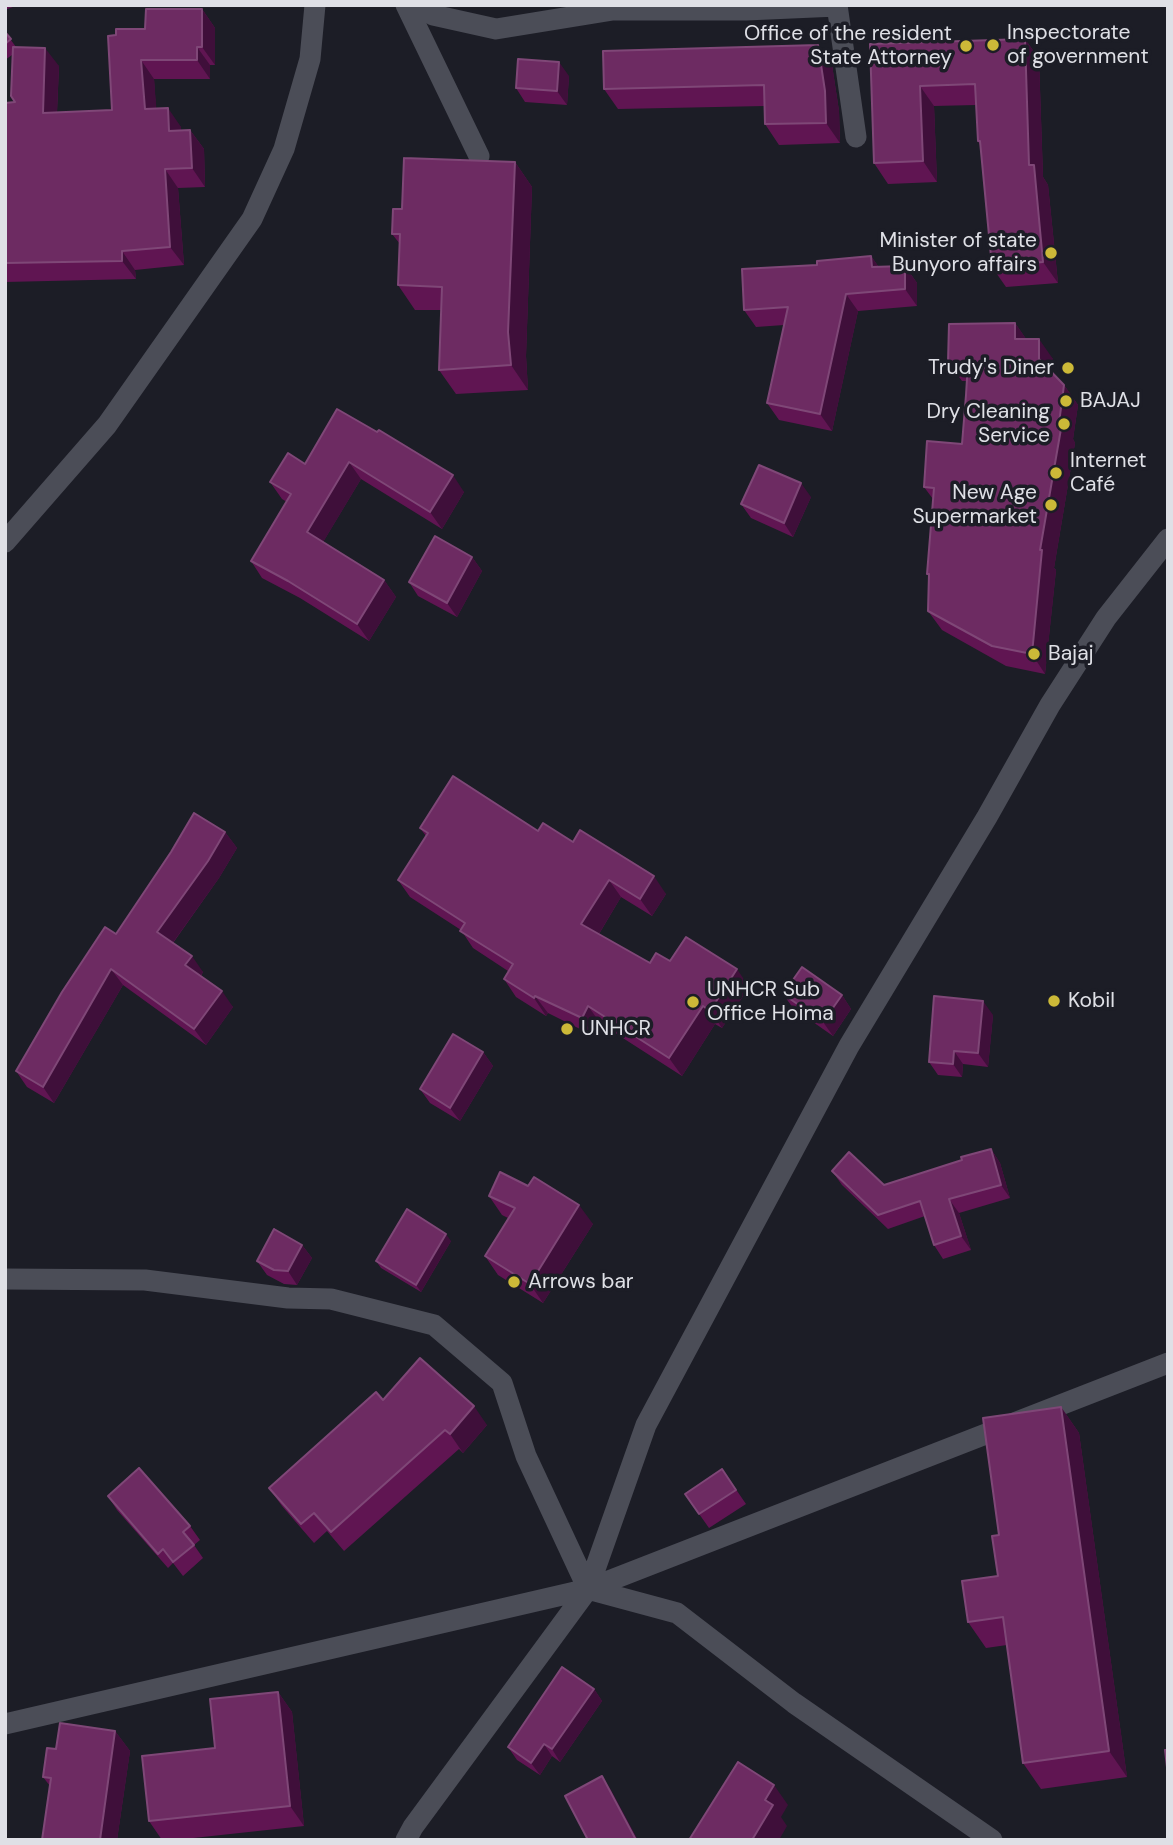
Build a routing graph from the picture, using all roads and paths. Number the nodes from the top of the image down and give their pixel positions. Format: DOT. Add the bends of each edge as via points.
graph roads {
  1 [pos="315,5"];
  2 [pos="406,5"];
  3 [pos="423,5"];
  4 [pos="837,5"];
  5 [pos="856,137"];
  6 [pos="479,156"];
  7 [pos="1168,539"];
  8 [pos="5,542"];
  9 [pos="5,1279"];
  10 [pos="1168,1363"];
  11 [pos="588,1589"];
  12 [pos="5,1724"];
  13 [pos="406,1840"];
  14 [pos="992,1840"];
  1 -- 8 [label="street" via="310,59 284,149 252,219 107,425"];
  2 -- 6 [label="street"];
  3 -- 4 [label="street" via="433,15 496,29 612,10"];
  4 -- 5 [label="street"];
  7 -- 11 [label="street" via="1106,618 1050,705 849,1046 646,1425"];
  9 -- 11 [label="street" via="145,1280 331,1299 434,1325 502,1383 526,1457"];
  10 -- 11 [label="street"];
  11 -- 12 [label="street"];
  11 -- 13 [label="street"];
  11 -- 14 [label="street" via="677,1613 794,1703"];
}
